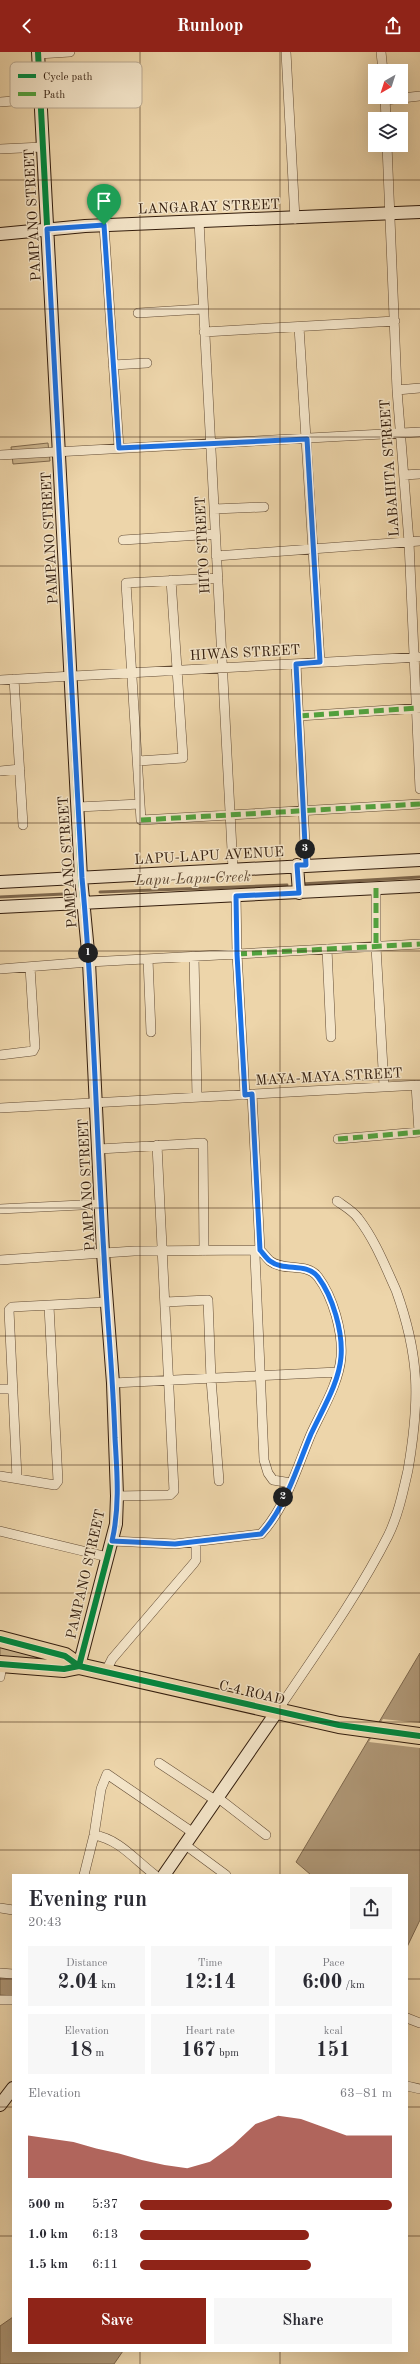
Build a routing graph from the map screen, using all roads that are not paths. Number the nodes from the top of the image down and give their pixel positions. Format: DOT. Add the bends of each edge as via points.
graph roads {
  1 [pos="70,52"];
  2 [pos="286,52"];
  3 [pos="381,52"];
  4 [pos="38,53"];
  5 [pos="382,64"];
  6 [pos="420,96"];
  7 [pos="408,97"];
  8 [pos="10,101"];
  9 [pos="0,102"];
  10 [pos="41,108"];
  11 [pos="43,147"];
  12 [pos="0,149"];
  13 [pos="387,152"];
  14 [pos="420,212"];
  15 [pos="390,214"];
  16 [pos="295,218"];
  17 [pos="199,221"];
  18 [pos="104,225"];
  19 [pos="47,229"];
  20 [pos="0,234"];
  21 [pos="203,309"];
  22 [pos="138,313"];
  23 [pos="395,321"];
  24 [pos="299,327"];
  25 [pos="204,332"];
  26 [pos="146,363"];
  27 [pos="113,365"];
  28 [pos="420,388"];
  29 [pos="397,390"];
  30 [pos="420,432"];
  31 [pos="401,433"];
  32 [pos="307,439"];
  33 [pos="211,442"];
  34 [pos="119,448"];
  35 [pos="60,452"];
  36 [pos="0,455"];
  37 [pos="420,474"];
  38 [pos="404,475"];
  39 [pos="264,507"];
  40 [pos="214,509"];
  41 [pos="215,534"];
  42 [pos="123,540"];
  43 [pos="420,541"];
  44 [pos="409,542"];
  45 [pos="314,548"];
  46 [pos="216,556"];
  47 [pos="218,578"];
  48 [pos="171,580"];
  49 [pos="417,657"];
  50 [pos="320,662"];
  51 [pos="296,664"];
  52 [pos="222,668"];
  53 [pos="176,670"];
  54 [pos="132,672"];
  55 [pos="71,676"];
  56 [pos="14,679"];
  57 [pos="0,680"];
  58 [pos="419,708"];
  59 [pos="299,716"];
  60 [pos="138,761"];
  61 [pos="20,769"];
  62 [pos="0,771"];
  63 [pos="420,789"];
  64 [pos="140,804"];
  65 [pos="420,804"];
  66 [pos="78,807"];
  67 [pos="304,810"];
  68 [pos="231,814"];
  69 [pos="23,825"];
  70 [pos="420,860"];
  71 [pos="302,865"];
  72 [pos="234,869"];
  73 [pos="82,878"];
  74 [pos="0,882"];
  75 [pos="420,886"];
  76 [pos="376,888"];
  77 [pos="299,893"];
  78 [pos="236,896"];
  79 [pos="84,903"];
  80 [pos="0,907"];
  81 [pos="420,944"];
  82 [pos="376,947"];
  83 [pos="327,949"];
  84 [pos="237,954"];
  85 [pos="194,956"];
  86 [pos="148,959"];
  87 [pos="89,962"];
  88 [pos="30,966"];
  89 [pos="0,969"];
  90 [pos="152,1032"];
  91 [pos="331,1036"];
  92 [pos="0,1054"];
  93 [pos="418,1085"];
  94 [pos="384,1086"];
  95 [pos="248,1095"];
  96 [pos="197,1097"];
  97 [pos="97,1103"];
  98 [pos="0,1108"];
  99 [pos="419,1132"];
  100 [pos="338,1139"];
  101 [pos="157,1145"];
  102 [pos="99,1149"];
  103 [pos="337,1201"];
  104 [pos="101,1204"];
  105 [pos="0,1209"];
  106 [pos="259,1250"];
  107 [pos="204,1251"];
  108 [pos="162,1252"];
  109 [pos="104,1254"];
  110 [pos="0,1260"];
  111 [pos="107,1302"];
  112 [pos="165,1302"];
  113 [pos="49,1306"];
  114 [pos="338,1372"];
  115 [pos="260,1376"];
  116 [pos="211,1379"];
  117 [pos="169,1380"];
  118 [pos="113,1383"];
  119 [pos="13,1389"];
  120 [pos="0,1390"];
  121 [pos="0,1476"];
  122 [pos="17,1478"];
  123 [pos="219,1481"];
  124 [pos="291,1482"];
  125 [pos="117,1496"];
  126 [pos="0,1531"];
  127 [pos="112,1541"];
  128 [pos="196,1542"];
  129 [pos="108,1557"];
  130 [pos="0,1639"];
  131 [pos="79,1666"];
  132 [pos="1,1668"];
  133 [pos="106,1671"];
  134 [pos="278,1710"];
  135 [pos="420,1736"];
  136 [pos="159,1763"];
  137 [pos="216,1798"];
  138 [pos="192,1832"];
  139 [pos="94,1835"];
  140 [pos="266,1835"];
  141 [pos="184,1844"];
  142 [pos="84,1874"];
  143 [pos="154,1874"];
  144 [pos="165,1874"];
  145 [pos="225,1874"];
  146 [pos="0,1908"];
  147 [pos="12,1910"];
  148 [pos="0,1973"];
  149 [pos="12,1974"];
  150 [pos="0,2000"];
  151 [pos="12,2000"];
  152 [pos="408,2018"];
  153 [pos="420,2023"];
  154 [pos="408,2086"];
  155 [pos="420,2088"];
  156 [pos="12,2089"];
  157 [pos="0,2105"];
  1 -- 4 [label="street"];
  2 -- 16 [label="street"];
  3 -- 5 [label="street"];
  6 -- 7 [label="street"];
  8 -- 9 [label="street"];
  10 -- 11 [label="street, PAMPANO STREET"];
  11 -- 12 [label="street"];
  11 -- 19 [label="street, PAMPANO STREET"];
  13 -- 15 [label="street, LABAHITA STREET"];
  14 -- 15 [label="street, LANGARAY STREET"];
  15 -- 16 [label="street, LANGARAY STREET"];
  15 -- 23 [label="street, LABAHITA STREET"];
  16 -- 17 [label="street, LANGARAY STREET"];
  17 -- 18 [label="street, LANGARAY STREET"];
  17 -- 21 [label="street, HITO STREET"];
  18 -- 19 [label="street, LANGARAY STREET"];
  18 -- 27 [label="street"];
  19 -- 20 [label="street, LANGARAY STREET"];
  19 -- 35 [label="street, PAMPANO STREET"];
  21 -- 22 [label="street"];
  21 -- 25 [label="street, HITO STREET"];
  23 -- 24 [label="street"];
  23 -- 29 [label="street, LABAHITA STREET"];
  24 -- 25 [label="street"];
  24 -- 32 [label="street"];
  25 -- 33 [label="street, HITO STREET"];
  26 -- 27 [label="street"];
  27 -- 34 [label="street"];
  28 -- 29 [label="street"];
  29 -- 31 [label="street, LABAHITA STREET"];
  30 -- 31 [label="street"];
  31 -- 32 [label="street"];
  31 -- 38 [label="street, LABAHITA STREET"];
  32 -- 33 [label="street"];
  32 -- 45 [label="street"];
  33 -- 34 [label="street"];
  33 -- 40 [label="street, HITO STREET"];
  34 -- 35 [label="street"];
  35 -- 36 [label="street"];
  35 -- 55 [label="street, PAMPANO STREET"];
  37 -- 38 [label="street"];
  38 -- 44 [label="street, LABAHITA STREET"];
  39 -- 40 [label="street"];
  40 -- 41 [label="street, HITO STREET"];
  41 -- 42 [label="street"];
  41 -- 46 [label="street, HITO STREET"];
  43 -- 44 [label="street"];
  44 -- 45 [label="street"];
  44 -- 49 [label="street, LABAHITA STREET"];
  45 -- 46 [label="street"];
  45 -- 50 [label="street"];
  46 -- 47 [label="street, HITO STREET"];
  47 -- 48 [label="street"];
  47 -- 52 [label="street, HITO STREET"];
  48 -- 53 [label="street"];
  48 -- 54 [label="street" via="126,583"];
  49 -- 50 [label="street, HIWAS STREET"];
  49 -- 58 [label="street, LABAHITA STREET"];
  50 -- 51 [label="street, HIWAS STREET"];
  51 -- 52 [label="street, HIWAS STREET"];
  51 -- 59 [label="street"];
  52 -- 53 [label="street, HIWAS STREET"];
  52 -- 68 [label="street, HITO STREET"];
  53 -- 54 [label="street, HIWAS STREET"];
  53 -- 60 [label="street" via="182,758"];
  54 -- 55 [label="street, HIWAS STREET"];
  54 -- 60 [label="street"];
  55 -- 56 [label="street, HIWAS STREET"];
  55 -- 66 [label="street, PAMPANO STREET"];
  56 -- 57 [label="street, HIWAS STREET"];
  56 -- 61 [label="street"];
  58 -- 59 [label="street"];
  58 -- 63 [label="street, LABAHITA STREET"];
  59 -- 67 [label="street"];
  60 -- 64 [label="street"];
  61 -- 62 [label="street"];
  61 -- 69 [label="street"];
  64 -- 66 [label="street"];
  64 -- 68 [label="street" via="142,820"];
  65 -- 67 [label="street"];
  66 -- 73 [label="street, PAMPANO STREET"];
  67 -- 68 [label="street"];
  67 -- 71 [label="street"];
  68 -- 72 [label="street, HITO STREET"];
  70 -- 71 [label="street, LAPU-LAPU AVENUE"];
  71 -- 72 [label="street, LAPU-LAPU AVENUE"];
  71 -- 77 [label="street"];
  72 -- 73 [label="street, LAPU-LAPU AVENUE"];
  73 -- 74 [label="street, LAPU-LAPU AVENUE"];
  73 -- 79 [label="street, PAMPANO STREET"];
  75 -- 76 [label="street"];
  76 -- 77 [label="street"];
  76 -- 82 [label="street"];
  77 -- 78 [label="street"];
  78 -- 79 [label="street"];
  78 -- 84 [label="street"];
  79 -- 80 [label="street"];
  79 -- 87 [label="street, PAMPANO STREET"];
  81 -- 82 [label="street"];
  82 -- 83 [label="street"];
  82 -- 94 [label="street"];
  83 -- 84 [label="street"];
  83 -- 91 [label="street"];
  84 -- 85 [label="street"];
  84 -- 95 [label="street"];
  85 -- 86 [label="street"];
  85 -- 96 [label="street"];
  86 -- 87 [label="street"];
  86 -- 90 [label="street"];
  87 -- 88 [label="street"];
  87 -- 97 [label="street, PAMPANO STREET"];
  88 -- 89 [label="street"];
  88 -- 92 [label="street" via="35,1047 33,1051"];
  93 -- 94 [label="street, MAYA-MAYA STREET"];
  93 -- 99 [label="street"];
  94 -- 95 [label="street, MAYA-MAYA STREET"];
  95 -- 96 [label="street, MAYA-MAYA STREET"];
  95 -- 106 [label="street"];
  96 -- 97 [label="street, MAYA-MAYA STREET"];
  97 -- 98 [label="street, MAYA-MAYA STREET"];
  97 -- 102 [label="street, PAMPANO STREET"];
  99 -- 100 [label="street"];
  101 -- 102 [label="street"];
  101 -- 107 [label="street" via="202,1144"];
  101 -- 108 [label="street"];
  102 -- 104 [label="street, PAMPANO STREET"];
  103 -- 134 [label="street" via="358,1217 380,1254 408,1320 416,1349 420,1399 402,1494 388,1535 368,1571"];
  104 -- 105 [label="street"];
  104 -- 109 [label="street, PAMPANO STREET"];
  106 -- 107 [label="street"];
  106 -- 114 [label="street" via="271,1262 311,1270 319,1277 335,1311 342,1343"];
  106 -- 115 [label="street" via="255,1255"];
  107 -- 108 [label="street"];
  108 -- 109 [label="street"];
  108 -- 112 [label="street"];
  109 -- 110 [label="street"];
  109 -- 111 [label="street, PAMPANO STREET"];
  111 -- 113 [label="street"];
  111 -- 118 [label="street, PAMPANO STREET"];
  112 -- 116 [label="street" via="208,1300"];
  112 -- 117 [label="street"];
  113 -- 119 [label="street" via="12,1307 9,1310"];
  113 -- 122 [label="street" via="58,1481 55,1485"];
  114 -- 115 [label="street"];
  114 -- 124 [label="street"];
  115 -- 116 [label="street"];
  115 -- 124 [label="street" via="264,1460 273,1480"];
  116 -- 117 [label="street"];
  116 -- 123 [label="street"];
  117 -- 118 [label="street"];
  117 -- 125 [label="street" via="174,1491 170,1495"];
  118 -- 125 [label="street, PAMPANO STREET"];
  119 -- 120 [label="street"];
  119 -- 122 [label="street"];
  121 -- 122 [label="street"];
  124 -- 128 [label="street" via="270,1524 261,1534"];
  125 -- 127 [label="street, PAMPANO STREET" via="116,1524"];
  126 -- 129 [label="street"];
  127 -- 128 [label="street" via="175,1544"];
  127 -- 129 [label="street, PAMPANO STREET"];
  128 -- 133 [label="street" via="194,1563 112,1660"];
  129 -- 131 [label="street, PAMPANO STREET"];
  130 -- 131 [label="highway, C-4 ROAD" via="65,1656"];
  131 -- 132 [label="highway, C-4 ROAD" via="64,1669"];
  131 -- 133 [label="highway, C-4 ROAD"];
  133 -- 134 [label="highway, C-4 ROAD"];
  134 -- 135 [label="highway, C-4 ROAD" via="339,1725"];
  134 -- 137 [label="street"];
  136 -- 137 [label="street"];
  137 -- 138 [label="street"];
  137 -- 140 [label="street"];
  138 -- 139 [label="street" via="108,1774 101,1789"];
  138 -- 141 [label="street"];
  139 -- 142 [label="street"];
  139 -- 143 [label="street" via="118,1843"];
  141 -- 144 [label="street"];
  141 -- 145 [label="street"];
  146 -- 147 [label="street"];
  148 -- 149 [label="street"];
  150 -- 151 [label="street"];
  152 -- 153 [label="street"];
  154 -- 155 [label="street"];
  156 -- 157 [label="street"];
}
